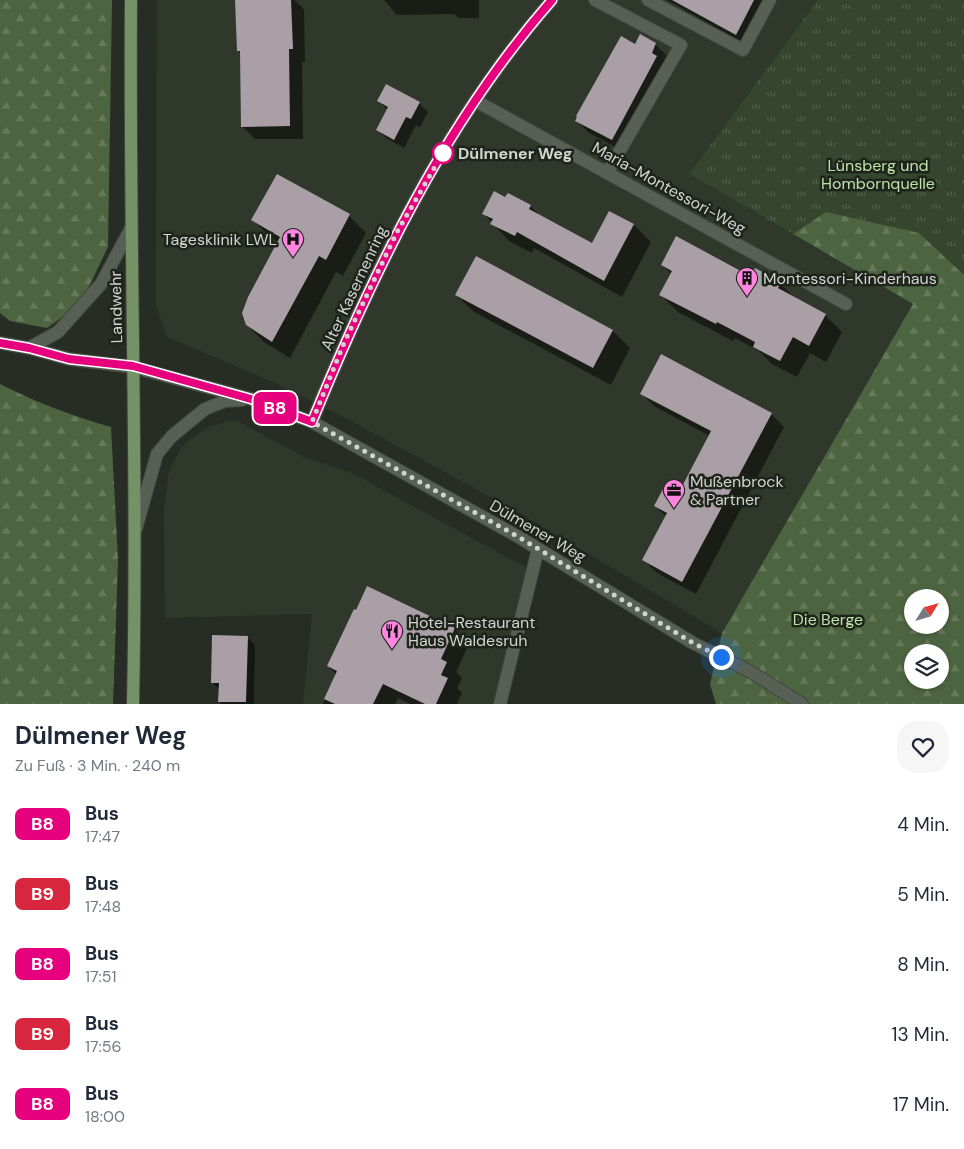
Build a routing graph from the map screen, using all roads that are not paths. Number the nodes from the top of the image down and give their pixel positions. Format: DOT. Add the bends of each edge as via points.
graph roads {
  1 [pos="131,0"];
  2 [pos="552,0"];
  3 [pos="595,0"];
  4 [pos="648,0"];
  5 [pos="770,0"];
  6 [pos="476,101"];
  7 [pos="607,173"];
  8 [pos="131,228"];
  9 [pos="846,304"];
  10 [pos="0,343"];
  11 [pos="29,348"];
  12 [pos="133,366"];
  13 [pos="251,399"];
  14 [pos="312,422"];
  15 [pos="134,534"];
  16 [pos="538,549"];
  17 [pos="133,704"];
  18 [pos="500,704"];
  19 [pos="802,704"];
  1 -- 8 [label="main road, Landwehr"];
  2 -- 6 [label="street, Alter Kasernenring"];
  3 -- 7 [label="street" via="681,45"];
  4 -- 5 [label="street" via="743,50"];
  6 -- 7 [label="street, Maria-Montessori-Weg"];
  6 -- 14 [label="street, Alter Kasernenring" via="397,232 344,343"];
  7 -- 9 [label="street, Maria-Montessori-Weg"];
  8 -- 11 [label="street" via="101,284 58,332"];
  8 -- 12 [label="main road, Landwehr"];
  10 -- 11 [label="street, Dülmener Weg"];
  11 -- 12 [label="street, Dülmener Weg" via="69,359"];
  12 -- 13 [label="street, Dülmener Weg"];
  12 -- 15 [label="main road, Landwehr"];
  13 -- 14 [label="street, Dülmener Weg"];
  13 -- 15 [label="street, Dülmener Weg" via="225,401 205,409 172,436 157,454"];
  14 -- 16 [label="street, Dülmener Weg"];
  15 -- 17 [label="main road, Landwehr"];
  16 -- 18 [label="street"];
  16 -- 19 [label="street, Dülmener Weg" via="693,643 751,672"];
}
